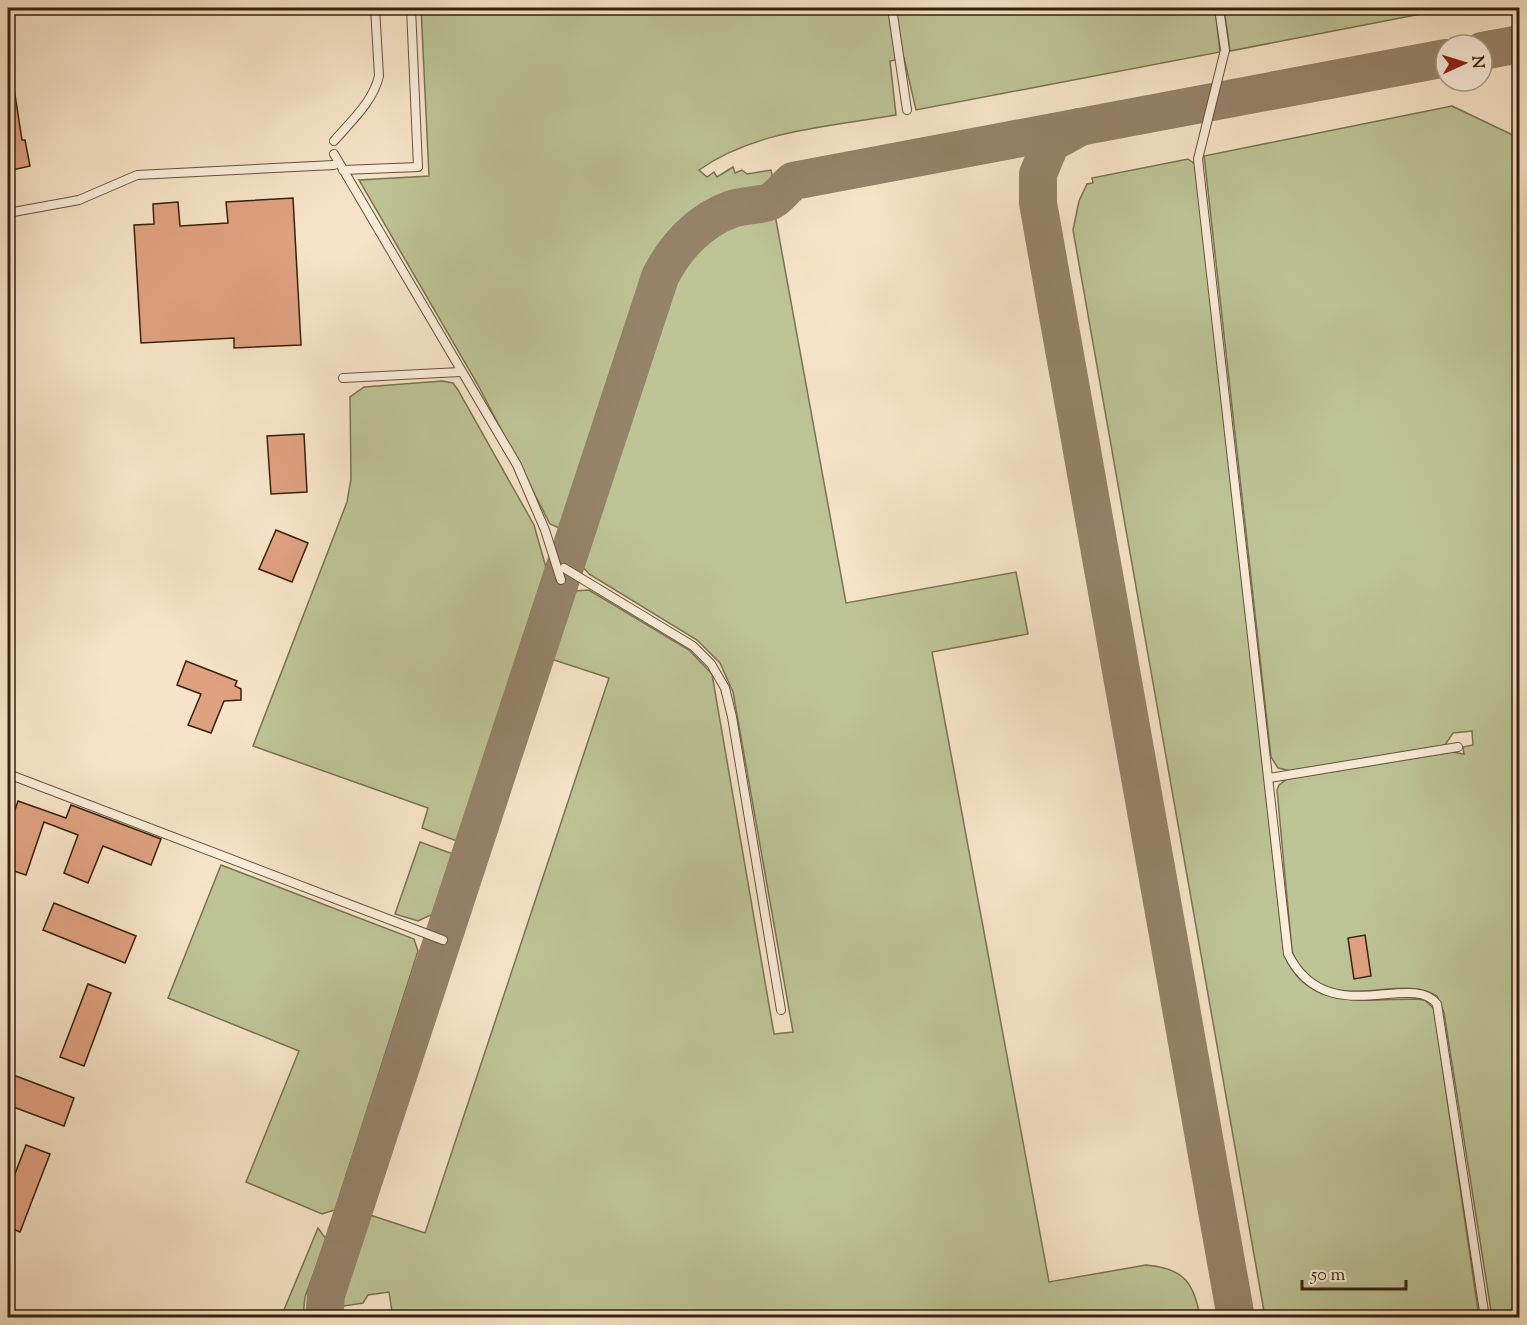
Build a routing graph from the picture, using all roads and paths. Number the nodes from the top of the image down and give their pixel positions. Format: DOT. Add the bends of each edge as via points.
graph roads {
  1 [pos="375,8"];
  2 [pos="411,8"];
  3 [pos="892,8"];
  4 [pos="1219,8"];
  5 [pos="907,110"];
  6 [pos="334,141"];
  7 [pos="334,154"];
  8 [pos="334,165"];
  9 [pos="344,170"];
  10 [pos="8,213"];
  11 [pos="460,372"];
  12 [pos="343,378"];
  13 [pos="564,568"];
  14 [pos="561,580"];
  15 [pos="1458,747"];
  16 [pos="8,774"];
  17 [pos="1269,778"];
  18 [pos="443,940"];
  19 [pos="781,1010"];
  20 [pos="1485,1317"];
  1 -- 6 [label="lane" via="377,85"];
  2 -- 9 [label="lane" via="418,167"];
  3 -- 5 [label="lane"];
  4 -- 17 [label="lane" via="1225,50 1198,159"];
  7 -- 9 [label="lane"];
  8 -- 10 [label="lane" via="137,175 79,200"];
  9 -- 11 [label="lane"];
  11 -- 12 [label="lane"];
  11 -- 14 [label="lane" via="517,465"];
  13 -- 19 [label="lane" via="693,646 711,664 725,688"];
  15 -- 17 [label="lane"];
  16 -- 18 [label="lane"];
  17 -- 20 [label="lane" via="1288,954 1298,970 1314,985 1332,993 1418,994 1437,1004"];
}
